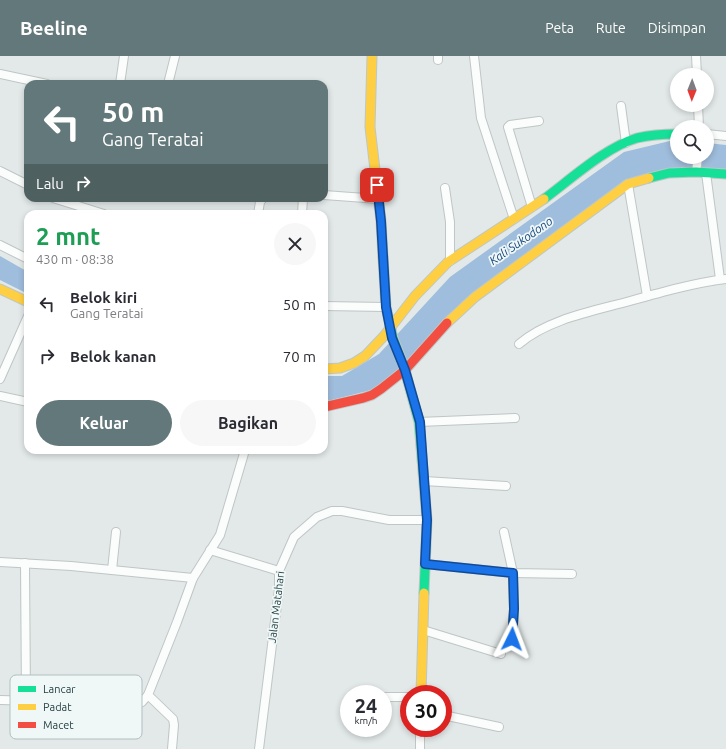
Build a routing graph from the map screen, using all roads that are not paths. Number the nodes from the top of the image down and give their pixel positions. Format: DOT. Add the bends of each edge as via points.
graph roads {
  1 [pos="124,56"];
  2 [pos="175,56"];
  3 [pos="372,56"];
  4 [pos="474,56"];
  5 [pos="696,56"];
  6 [pos="697,68"];
  7 [pos="0,74"];
  8 [pos="28,80"];
  9 [pos="121,80"];
  10 [pos="169,80"];
  11 [pos="621,106"];
  12 [pos="539,121"];
  13 [pos="670,134"];
  14 [pos="714,135"];
  15 [pos="726,136"];
  16 [pos="626,143"];
  17 [pos="697,164"];
  18 [pos="0,171"];
  19 [pos="696,171"];
  20 [pos="706,173"];
  21 [pos="726,174"];
  22 [pos="24,183"];
  23 [pos="628,184"];
  24 [pos="445,188"];
  25 [pos="328,195"];
  26 [pos="378,200"];
  27 [pos="73,202"];
  28 [pos="532,207"];
  29 [pos="94,210"];
  30 [pos="514,219"];
  31 [pos="0,245"];
  32 [pos="24,256"];
  33 [pos="450,261"];
  34 [pos="723,279"];
  35 [pos="1,291"];
  36 [pos="647,296"];
  37 [pos="24,300"];
  38 [pos="328,306"];
  39 [pos="386,307"];
  40 [pos="24,325"];
  41 [pos="390,329"];
  42 [pos="519,344"];
  43 [pos="328,368"];
  44 [pos="404,369"];
  45 [pos="0,379"];
  46 [pos="0,396"];
  47 [pos="24,401"];
  48 [pos="328,406"];
  49 [pos="515,418"];
  50 [pos="420,422"];
  51 [pos="244,454"];
  52 [pos="424,481"];
  53 [pos="506,486"];
  54 [pos="427,520"];
  55 [pos="116,532"];
  56 [pos="504,532"];
  57 [pos="210,550"];
  58 [pos="0,562"];
  59 [pos="25,563"];
  60 [pos="425,564"];
  61 [pos="112,570"];
  62 [pos="279,571"];
  63 [pos="513,573"];
  64 [pos="572,574"];
  65 [pos="193,578"];
  66 [pos="423,630"];
  67 [pos="512,639"];
  68 [pos="501,654"];
  69 [pos="26,675"];
  70 [pos="421,685"];
  71 [pos="148,695"];
  72 [pos="0,700"];
  73 [pos="10,700"];
  74 [pos="142,702"];
  75 [pos="452,717"];
  76 [pos="498,727"];
  77 [pos="420,737"];
  78 [pos="172,749"];
  79 [pos="259,749"];
  80 [pos="420,749"];
  1 -- 9 [label="street"];
  2 -- 10 [label="street"];
  3 -- 26 [label="street" via="370,127"];
  4 -- 30 [label="street" via="481,118"];
  5 -- 6 [label="street"];
  7 -- 8 [label="street"];
  11 -- 16 [label="street"];
  12 -- 28 [label="street" via="508,127"];
  13 -- 16 [label="street" via="652,135"];
  14 -- 15 [label="street"];
  16 -- 28 [label="street" via="612,150"];
  17 -- 19 [label="street"];
  18 -- 22 [label="street"];
  19 -- 20 [label="street"];
  19 -- 23 [label="street" via="669,173"];
  20 -- 21 [label="street"];
  20 -- 34 [label="street"];
  23 -- 36 [label="street"];
  23 -- 44 [label="street" via="470,301"];
  24 -- 33 [label="street" via="450,222"];
  25 -- 26 [label="street"];
  26 -- 39 [label="street"];
  27 -- 29 [label="street"];
  28 -- 30 [label="street"];
  30 -- 33 [label="street"];
  31 -- 32 [label="street"];
  33 -- 41 [label="street" via="409,302"];
  34 -- 36 [label="street"];
  35 -- 37 [label="street"];
  36 -- 42 [label="street" via="574,316 541,329"];
  38 -- 39 [label="street"];
  39 -- 41 [label="street"];
  40 -- 45 [label="street"];
  41 -- 43 [label="street" via="364,358 346,366"];
  41 -- 44 [label="street"];
  44 -- 48 [label="street" via="372,395"];
  44 -- 50 [label="street"];
  46 -- 47 [label="street"];
  49 -- 50 [label="street"];
  50 -- 52 [label="street"];
  51 -- 57 [label="street" via="220,535"];
  52 -- 53 [label="street"];
  52 -- 54 [label="street"];
  54 -- 60 [label="street"];
  54 -- 62 [label="street, Jalan Matahari" via="390,520 342,511 317,516 294,537"];
  55 -- 61 [label="street"];
  56 -- 63 [label="street"];
  57 -- 62 [label="street"];
  57 -- 65 [label="street"];
  58 -- 59 [label="street"];
  59 -- 61 [label="street"];
  59 -- 69 [label="street"];
  60 -- 63 [label="street"];
  60 -- 66 [label="street"];
  61 -- 65 [label="street"];
  62 -- 79 [label="street, Jalan Matahari" via="279,589"];
  63 -- 64 [label="street"];
  63 -- 67 [label="street"];
  65 -- 71 [label="street"];
  66 -- 68 [label="street"];
  66 -- 70 [label="street"];
  71 -- 74 [label="street"];
  71 -- 78 [label="street" via="173,719"];
  72 -- 73 [label="street"];
  75 -- 76 [label="street"];
  77 -- 80 [label="street"];
}
